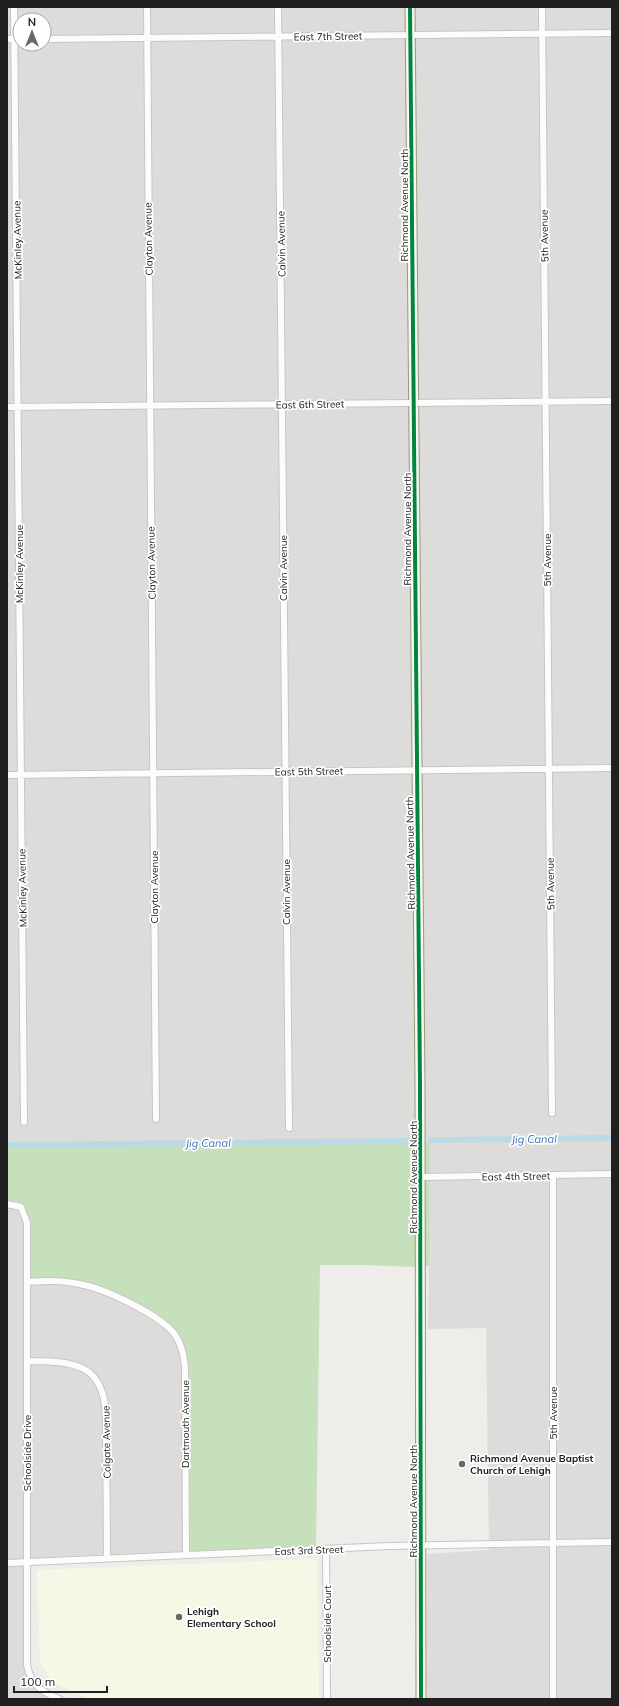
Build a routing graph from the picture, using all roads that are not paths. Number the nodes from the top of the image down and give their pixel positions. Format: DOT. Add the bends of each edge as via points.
graph roads {
  1 [pos="147,7"];
  2 [pos="278,7"];
  3 [pos="410,7"];
  4 [pos="542,7"];
  5 [pos="542,33"];
  6 [pos="612,33"];
  7 [pos="410,35"];
  8 [pos="279,36"];
  9 [pos="147,38"];
  10 [pos="52,39"];
  11 [pos="17,52"];
  12 [pos="546,401"];
  13 [pos="612,401"];
  14 [pos="414,403"];
  15 [pos="282,404"];
  16 [pos="150,406"];
  17 [pos="7,407"];
  18 [pos="18,407"];
  19 [pos="612,768"];
  20 [pos="549,769"];
  21 [pos="417,771"];
  22 [pos="286,772"];
  23 [pos="153,773"];
  24 [pos="7,775"];
  25 [pos="21,775"];
  26 [pos="552,1113"];
  27 [pos="156,1119"];
  28 [pos="24,1122"];
  29 [pos="289,1128"];
  30 [pos="612,1174"];
  31 [pos="553,1176"];
  32 [pos="421,1177"];
  33 [pos="7,1204"];
  34 [pos="27,1282"];
  35 [pos="27,1361"];
  36 [pos="553,1542"];
  37 [pos="612,1542"];
  38 [pos="421,1546"];
  39 [pos="326,1549"];
  40 [pos="186,1555"];
  41 [pos="107,1558"];
  42 [pos="28,1562"];
  43 [pos="7,1563"];
  44 [pos="59,1699"];
  45 [pos="327,1699"];
  46 [pos="421,1699"];
  47 [pos="553,1699"];
  1 -- 9 [label="street, Clayton Avenue"];
  2 -- 8 [label="street, Calvin Avenue"];
  3 -- 7 [label="street, Richmond Avenue North"];
  4 -- 5 [label="street, 5th Avenue"];
  5 -- 6 [label="street, East 7th Street"];
  5 -- 7 [label="street, East 7th Street"];
  5 -- 12 [label="street, 5th Avenue"];
  7 -- 8 [label="street, East 7th Street"];
  7 -- 14 [label="street, Richmond Avenue North"];
  8 -- 9 [label="street, East 7th Street"];
  8 -- 15 [label="street, Calvin Avenue"];
  9 -- 10 [label="street, East 7th Street"];
  9 -- 16 [label="street, Clayton Avenue"];
  11 -- 18 [label="street, McKinley Avenue"];
  12 -- 13 [label="street, East 6th Street"];
  12 -- 14 [label="street, East 6th Street"];
  12 -- 20 [label="street, 5th Avenue"];
  14 -- 15 [label="street, East 6th Street"];
  14 -- 21 [label="street, Richmond Avenue North"];
  15 -- 16 [label="street, East 6th Street"];
  15 -- 22 [label="street, Calvin Avenue"];
  16 -- 18 [label="street, East 6th Street"];
  16 -- 23 [label="street, Clayton Avenue"];
  17 -- 18 [label="street, East 6th Street"];
  18 -- 25 [label="street, McKinley Avenue"];
  19 -- 20 [label="street, East 5th Street"];
  20 -- 21 [label="street, East 5th Street"];
  20 -- 26 [label="street, 5th Avenue"];
  21 -- 22 [label="street, East 5th Street"];
  21 -- 32 [label="street, Richmond Avenue North"];
  22 -- 23 [label="street, East 5th Street"];
  22 -- 29 [label="street, Calvin Avenue"];
  23 -- 25 [label="street, East 5th Street"];
  23 -- 27 [label="street, Clayton Avenue"];
  24 -- 25 [label="street, East 5th Street"];
  25 -- 28 [label="street, McKinley Avenue"];
  30 -- 31 [label="street, East 4th Street"];
  31 -- 32 [label="street, East 4th Street"];
  31 -- 36 [label="street, 5th Avenue"];
  32 -- 38 [label="street, Richmond Avenue North"];
  33 -- 34 [label="street, Schoolside Drive" via="21,1207 27,1223"];
  34 -- 35 [label="street, Schoolside Drive"];
  34 -- 40 [label="street, Dartmouth Avenue" via="68,1282 88,1285 115,1295 164,1324 178,1340 185,1361"];
  35 -- 41 [label="street, Colgate Avenue" via="60,1361 76,1365 89,1372 101,1387 106,1405"];
  35 -- 42 [label="street, Schoolside Drive"];
  36 -- 37 [label="street, East 3rd Street"];
  36 -- 38 [label="street, East 3rd Street"];
  36 -- 47 [label="street, 5th Avenue"];
  38 -- 39 [label="street, East 3rd Street"];
  38 -- 46 [label="street, Richmond Avenue North"];
  39 -- 40 [label="street, East 3rd Street"];
  39 -- 45 [label="street, Schoolside Court"];
  40 -- 41 [label="street, East 3rd Street"];
  41 -- 42 [label="street, East 3rd Street"];
  42 -- 43 [label="street, East 3rd Street"];
  42 -- 44 [label="street, Schoolside Drive" via="29,1674 38,1688"];
}
